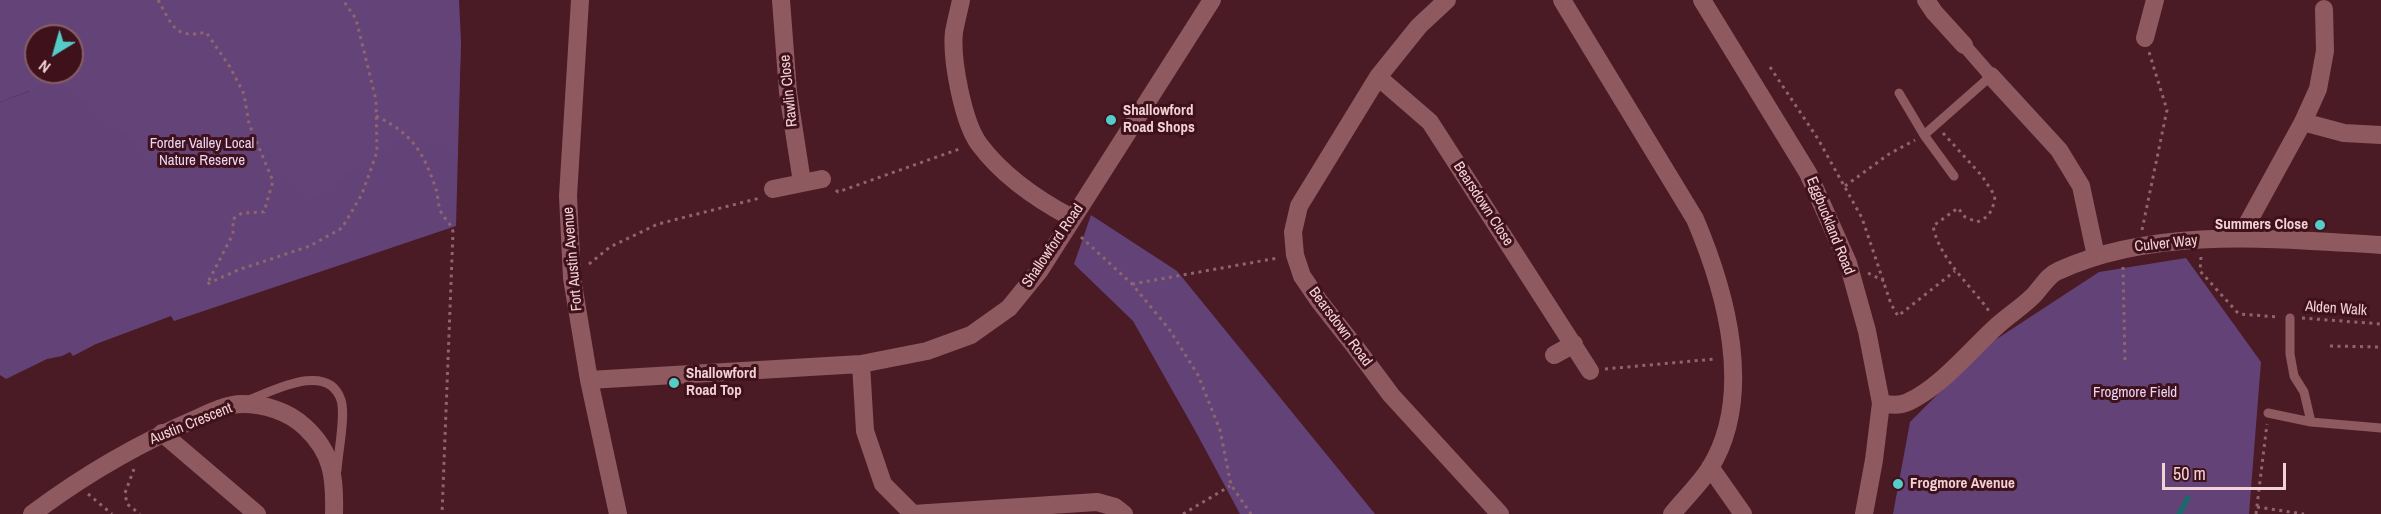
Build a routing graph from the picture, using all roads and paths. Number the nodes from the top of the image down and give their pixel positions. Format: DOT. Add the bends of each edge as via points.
graph roads {
  1 [pos="158,0"];
  2 [pos="343,0"];
  3 [pos="580,0"];
  4 [pos="781,0"];
  5 [pos="961,0"];
  6 [pos="1212,0"];
  7 [pos="1446,0"];
  8 [pos="1562,0"];
  9 [pos="1702,0"];
  10 [pos="1926,0"];
  11 [pos="2155,0"];
  12 [pos="2325,4"];
  13 [pos="2145,38"];
  14 [pos="1965,45"];
  15 [pos="1770,67"];
  16 [pos="1991,76"];
  17 [pos="1378,77"];
  18 [pos="1899,93"];
  19 [pos="376,116"];
  20 [pos="2303,122"];
  21 [pos="1936,124"];
  22 [pos="1924,135"];
  23 [pos="2381,135"];
  24 [pos="978,143"];
  25 [pos="1954,176"];
  26 [pos="822,179"];
  27 [pos="802,182"];
  28 [pos="1844,186"];
  29 [pos="773,189"];
  30 [pos="1070,222"];
  31 [pos="2240,237"];
  32 [pos="2199,241"];
  33 [pos="2381,245"];
  34 [pos="2131,248"];
  35 [pos="1295,255"];
  36 [pos="2096,256"];
  37 [pos="1955,271"];
  38 [pos="572,278"];
  39 [pos="1132,284"];
  40 [pos="2290,318"];
  41 [pos="2381,319"];
  42 [pos="1999,324"];
  43 [pos="2381,325"];
  44 [pos="1574,344"];
  45 [pos="2330,346"];
  46 [pos="2381,347"];
  47 [pos="1554,355"];
  48 [pos="1732,358"];
  49 [pos="2125,363"];
  50 [pos="861,364"];
  51 [pos="1590,371"];
  52 [pos="589,380"];
  53 [pos="1881,403"];
  54 [pos="240,404"];
  55 [pos="2268,413"];
  56 [pos="2311,422"];
  57 [pos="2381,428"];
  58 [pos="162,433"];
  59 [pos="142,444"];
  60 [pos="1710,467"];
  61 [pos="75,483"];
  62 [pos="1231,485"];
  63 [pos="335,490"];
  64 [pos="2257,507"];
  65 [pos="32,514"];
  66 [pos="112,514"];
  67 [pos="140,514"];
  68 [pos="258,514"];
  69 [pos="334,514"];
  70 [pos="442,514"];
  71 [pos="618,514"];
  72 [pos="1124,514"];
  73 [pos="1183,514"];
  74 [pos="1251,514"];
  75 [pos="1500,514"];
  76 [pos="1672,514"];
  77 [pos="1743,514"];
  78 [pos="1864,514"];
  79 [pos="2256,514"];
  80 [pos="2304,514"];
  1 -- 19 [label="path" via="175,30 191,36 206,32 230,67 244,94 249,124 273,181 264,212 242,213 233,219 233,234 207,284 310,246 342,228 362,194 377,152"];
  2 -- 19 [label="path" via="356,18 376,100"];
  3 -- 38 [label="street, Fort Austin Avenue" via="568,196"];
  4 -- 27 [label="street, Rawlin Close" via="788,92"];
  5 -- 24 [label="street" via="954,34 957,83"];
  6 -- 30 [label="street, Shallowford Road"];
  7 -- 17 [label="street, Bearsdown Road" via="1419,26"];
  8 -- 48 [label="street" via="1695,219 1725,302"];
  9 -- 53 [label="street, Eggbuckland Road" via="1808,173 1841,247 1867,331"];
  10 -- 14 [label="street"];
  11 -- 13 [label="street"];
  12 -- 20 [label="street" via="2325,51 2318,89"];
  13 -- 34 [label="path" via="2167,110"];
  14 -- 16 [label="street"];
  15 -- 28 [label="path"];
  16 -- 21 [label="lane"];
  16 -- 36 [label="street" via="2059,150 2080,186"];
  17 -- 35 [label="street, Bearsdown Road" via="1299,206 1293,232"];
  17 -- 44 [label="street, Bearsdown Close" via="1430,122"];
  18 -- 22 [label="lane"];
  19 -- 70 [label="path" via="394,125 419,148 441,212 453,232"];
  20 -- 23 [label="street" via="2344,133"];
  20 -- 31 [label="street"];
  21 -- 22 [label="lane"];
  21 -- 37 [label="path" via="1995,196 1994,208 1987,218 1977,222 1965,218 1958,208 1933,226 1936,239"];
  22 -- 25 [label="lane"];
  22 -- 28 [label="path"];
  24 -- 26 [label="path" via="838,192"];
  24 -- 30 [label="street" via="1016,182"];
  26 -- 27 [label="street"];
  27 -- 29 [label="street"];
  28 -- 37 [label="path" via="1862,218 1898,316"];
  29 -- 38 [label="path" via="764,197 658,224 610,247"];
  30 -- 39 [label="path"];
  30 -- 50 [label="street, Shallowford Road" via="1040,270 1009,308 971,335 927,351"];
  31 -- 32 [label="street, Culver Way"];
  31 -- 33 [label="street, Culver Way"];
  32 -- 34 [label="street, Culver Way"];
  32 -- 40 [label="path, Alden Walk" via="2200,271 2237,312"];
  34 -- 36 [label="street, Culver Way"];
  34 -- 49 [label="path"];
  35 -- 39 [label="path"];
  35 -- 75 [label="street, Bearsdown Road" via="1313,293 1391,395"];
  36 -- 42 [label="street" via="2055,272"];
  37 -- 42 [label="path"];
  38 -- 52 [label="street, Fort Austin Avenue"];
  39 -- 62 [label="path" via="1169,329 1198,375 1220,430"];
  40 -- 43 [label="path, Alden Walk"];
  40 -- 56 [label="lane" via="2294,376 2304,392"];
  41 -- 43 [label="path"];
  42 -- 53 [label="street" via="1932,387 1907,403"];
  44 -- 47 [label="street"];
  44 -- 51 [label="street, Bearsdown Close"];
  45 -- 46 [label="path"];
  48 -- 51 [label="path"];
  48 -- 60 [label="street" via="1735,388 1729,417"];
  50 -- 52 [label="street, Shallowford Road"];
  50 -- 72 [label="street" via="865,431 883,483 913,514 1097,502"];
  52 -- 71 [label="street, Fort Austin Avenue"];
  53 -- 78 [label="street, Eggbuckland Road"];
  54 -- 58 [label="street, Austin Crescent"];
  54 -- 63 [label="street, Austin Crescent" via="286,413 312,433 325,449"];
  54 -- 63 [label="lane" via="300,381 318,379 331,385 341,399 342,417"];
  55 -- 56 [label="lane"];
  55 -- 64 [label="path"];
  56 -- 57 [label="lane"];
  58 -- 59 [label="street, Austin Crescent"];
  58 -- 68 [label="street"];
  59 -- 61 [label="street, Austin Crescent"];
  59 -- 67 [label="path" via="126,494 127,504"];
  60 -- 76 [label="street"];
  60 -- 77 [label="street"];
  61 -- 65 [label="street, Austin Crescent"];
  61 -- 66 [label="path"];
  62 -- 73 [label="path"];
  62 -- 74 [label="path"];
  63 -- 69 [label="street, Austin Crescent"];
  64 -- 79 [label="path"];
  64 -- 80 [label="path"];
}
